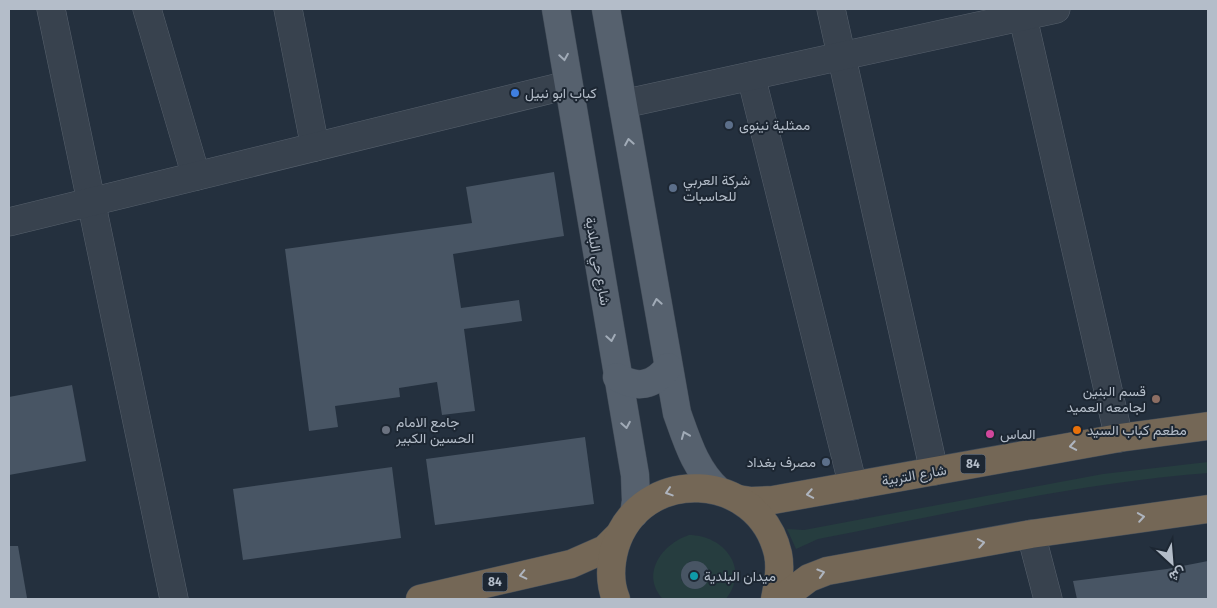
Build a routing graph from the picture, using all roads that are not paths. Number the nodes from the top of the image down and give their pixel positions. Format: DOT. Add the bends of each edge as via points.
graph roads {
  1 [pos="51,9"];
  2 [pos="147,9"];
  3 [pos="288,9"];
  4 [pos="556,9"];
  5 [pos="606,9"];
  6 [pos="831,9"];
  7 [pos="1056,9"];
  8 [pos="1022,12"];
  9 [pos="842,56"];
  10 [pos="750,76"];
  11 [pos="568,85"];
  12 [pos="623,104"];
  13 [pos="315,147"];
  14 [pos="196,176"];
  15 [pos="92,202"];
  16 [pos="9,222"];
  17 [pos="668,367"];
  18 [pos="617,377"];
  19 [pos="1208,426"];
  20 [pos="1119,438"];
  21 [pos="934,471"];
  22 [pos="853,486"];
  23 [pos="729,495"];
  24 [pos="1208,509"];
  25 [pos="626,524"];
  26 [pos="1031,534"];
  27 [pos="174,599"];
  28 [pos="420,599"];
  29 [pos="616,599"];
  30 [pos="775,599"];
  31 [pos="781,599"];
  32 [pos="1048,599"];
  1 -- 15 [label="street"];
  2 -- 14 [label="street"];
  3 -- 13 [label="street"];
  4 -- 11 [label="main road, شارع حي البلدية, one-way"];
  5 -- 12 [label="main road"];
  6 -- 9 [label="street"];
  7 -- 8 [label="street"];
  8 -- 9 [label="street"];
  8 -- 20 [label="street"];
  9 -- 10 [label="street"];
  9 -- 21 [label="street"];
  10 -- 12 [label="street"];
  10 -- 22 [label="street"];
  11 -- 13 [label="street"];
  11 -- 18 [label="main road, شارع حي البلدية, one-way"];
  17 -- 12 [label="main road, one-way"];
  13 -- 14 [label="street"];
  14 -- 15 [label="street"];
  15 -- 16 [label="street"];
  15 -- 27 [label="street"];
  17 -- 18 [label="main road" via="651,383 627,383"];
  23 -- 17 [label="main road, one-way" via="703,474 693,454 677,413"];
  18 -- 25 [label="main road, شارع حي البلدية, one-way" via="635,475 636,501"];
  19 -- 20 [label="highway, شارع التربية / 84"];
  20 -- 21 [label="highway, شارع التربية / 84, one-way"];
  21 -- 22 [label="highway, شارع التربية / 84"];
  22 -- 23 [label="highway, شارع التربية / 84, one-way" via="773,500 751,501"];
  23 -- 25 [label="highway, 84, one-way" via="697,487 680,488 647,502"];
  23 -- 30 [label="highway" via="757,514 773,540 778,554 779,578"];
  26 -- 24 [label="highway, one-way"];
  25 -- 28 [label="highway, 84, one-way" via="605,548 571,564"];
  25 -- 29 [label="highway" via="611,561 612,588"];
  31 -- 26 [label="highway, one-way" via="809,578 827,571"];
  26 -- 32 [label="street"];
}
